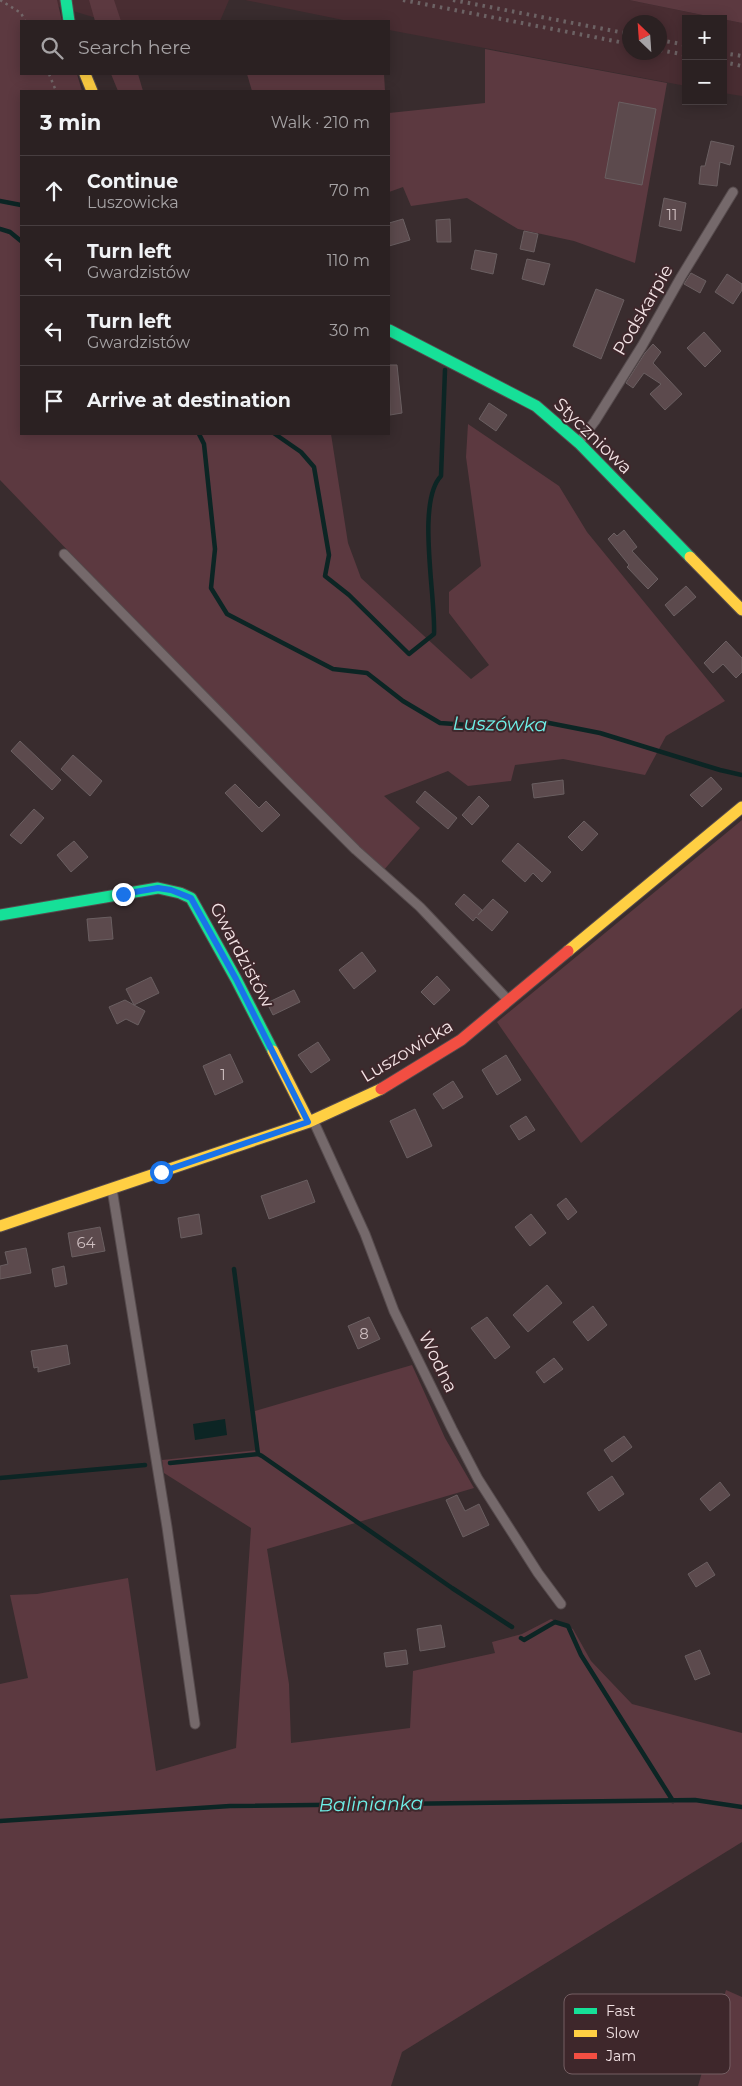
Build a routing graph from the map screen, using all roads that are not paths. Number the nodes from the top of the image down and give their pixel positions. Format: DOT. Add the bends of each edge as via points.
graph roads {
  1 [pos="66,0"];
  2 [pos="70,20"];
  3 [pos="85,75"];
  4 [pos="92,90"];
  5 [pos="733,192"];
  6 [pos="390,331"];
  7 [pos="578,443"];
  8 [pos="64,554"];
  9 [pos="742,610"];
  10 [pos="742,807"];
  11 [pos="0,915"];
  12 [pos="508,1001"];
  13 [pos="311,1121"];
  14 [pos="112,1188"];
  15 [pos="0,1226"];
  16 [pos="561,1604"];
  17 [pos="194,1724"];
  1 -- 2 [label="street"];
  3 -- 4 [label="street"];
  5 -- 7 [label="lane, Podskarpie" via="642,346"];
  6 -- 7 [label="street, Styczniowa" via="536,406"];
  7 -- 9 [label="street, Styczniowa"];
  8 -- 12 [label="lane" via="291,786 420,907"];
  10 -- 12 [label="street, Luszowicka"];
  11 -- 13 [label="street, Gwardzistów" via="158,888 191,898"];
  12 -- 13 [label="street, Luszowicka" via="461,1040 391,1085"];
  13 -- 14 [label="street, Luszowicka"];
  13 -- 16 [label="lane, Wodna" via="364,1234 394,1312 452,1429 478,1479"];
  14 -- 15 [label="street, Luszowicka"];
  14 -- 17 [label="lane" via="167,1527"];
}
